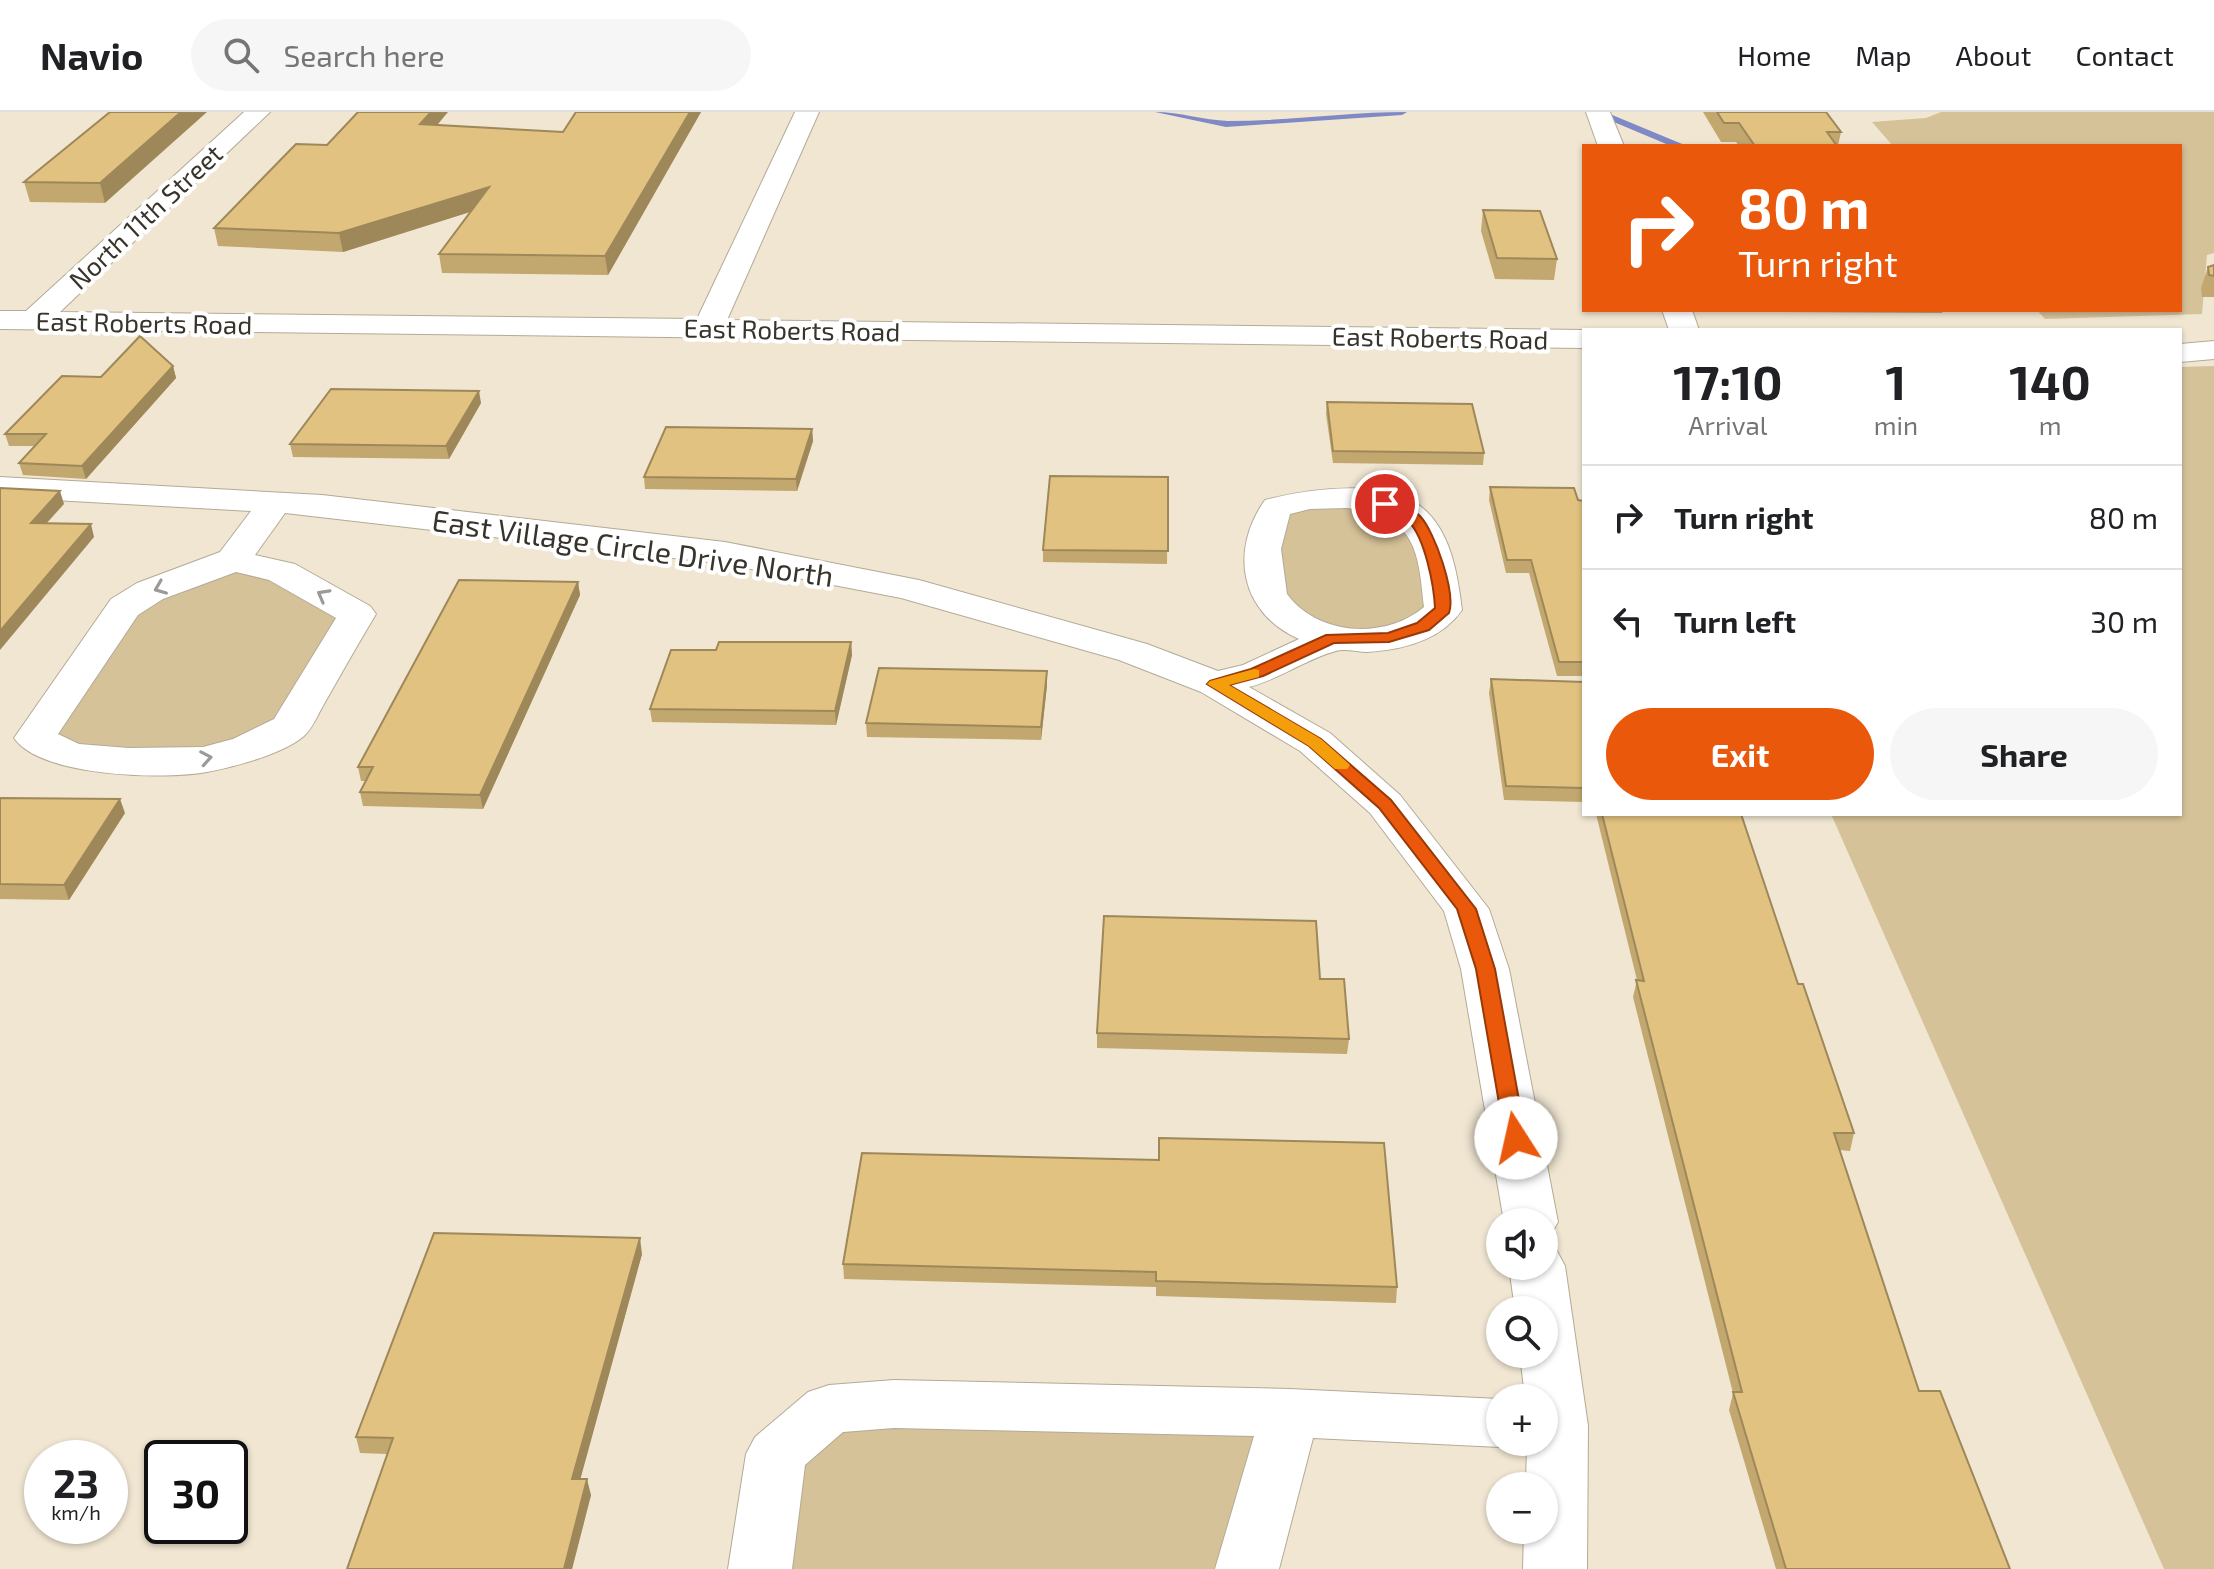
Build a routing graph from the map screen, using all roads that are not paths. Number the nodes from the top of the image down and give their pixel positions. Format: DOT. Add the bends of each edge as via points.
graph roads {
  1 [pos="258,112"];
  2 [pos="807,112"];
  3 [pos="1598,112"];
  4 [pos="1610,144"];
  5 [pos="0,320"];
  6 [pos="33,321"];
  7 [pos="708,328"];
  8 [pos="1582,339"];
  9 [pos="2214,350"];
  10 [pos="2182,353"];
  11 [pos="0,487"];
  12 [pos="276,502"];
  13 [pos="233,560"];
  14 [pos="1332,638"];
  15 [pos="1215,684"];
  16 [pos="1528,1208"];
  17 [pos="1290,1413"];
  18 [pos="1486,1423"];
  19 [pos="1539,1456"];
  20 [pos="760,1569"];
  21 [pos="1247,1569"];
  22 [pos="1555,1569"];
  1 -- 6 [label="street, North 11th Street"];
  2 -- 7 [label="street"];
  3 -- 4 [label="street"];
  5 -- 6 [label="street, East Roberts Road"];
  6 -- 7 [label="street, East Roberts Road"];
  7 -- 8 [label="street, East Roberts Road"];
  9 -- 10 [label="street"];
  11 -- 12 [label="street, East Village Circle Drive North"];
  12 -- 13 [label="street"];
  12 -- 15 [label="street, East Village Circle Drive North" via="755,559 906,588 1133,652"];
  13 -- 13 [label="street, one-way" via="150,591 124,607 35,738 70,756 204,760 248,748 290,727 357,614 282,572"];
  14 -- 14 [label="street" via="1389,637 1423,627 1443,610 1441,586 1414,517 1385,504 1347,498 1277,507 1262,542 1267,594 1282,614 1306,631"];
  14 -- 15 [label="street" via="1257,673"];
  15 -- 16 [label="street, East Village Circle Drive North" via="1315,742 1385,804 1466,909 1485,969"];
  17 -- 18 [label="street"];
  17 -- 20 [label="street" via="894,1404 829,1409 776,1454"];
  17 -- 21 [label="street"];
  19 -- 22 [label="street"];
}
